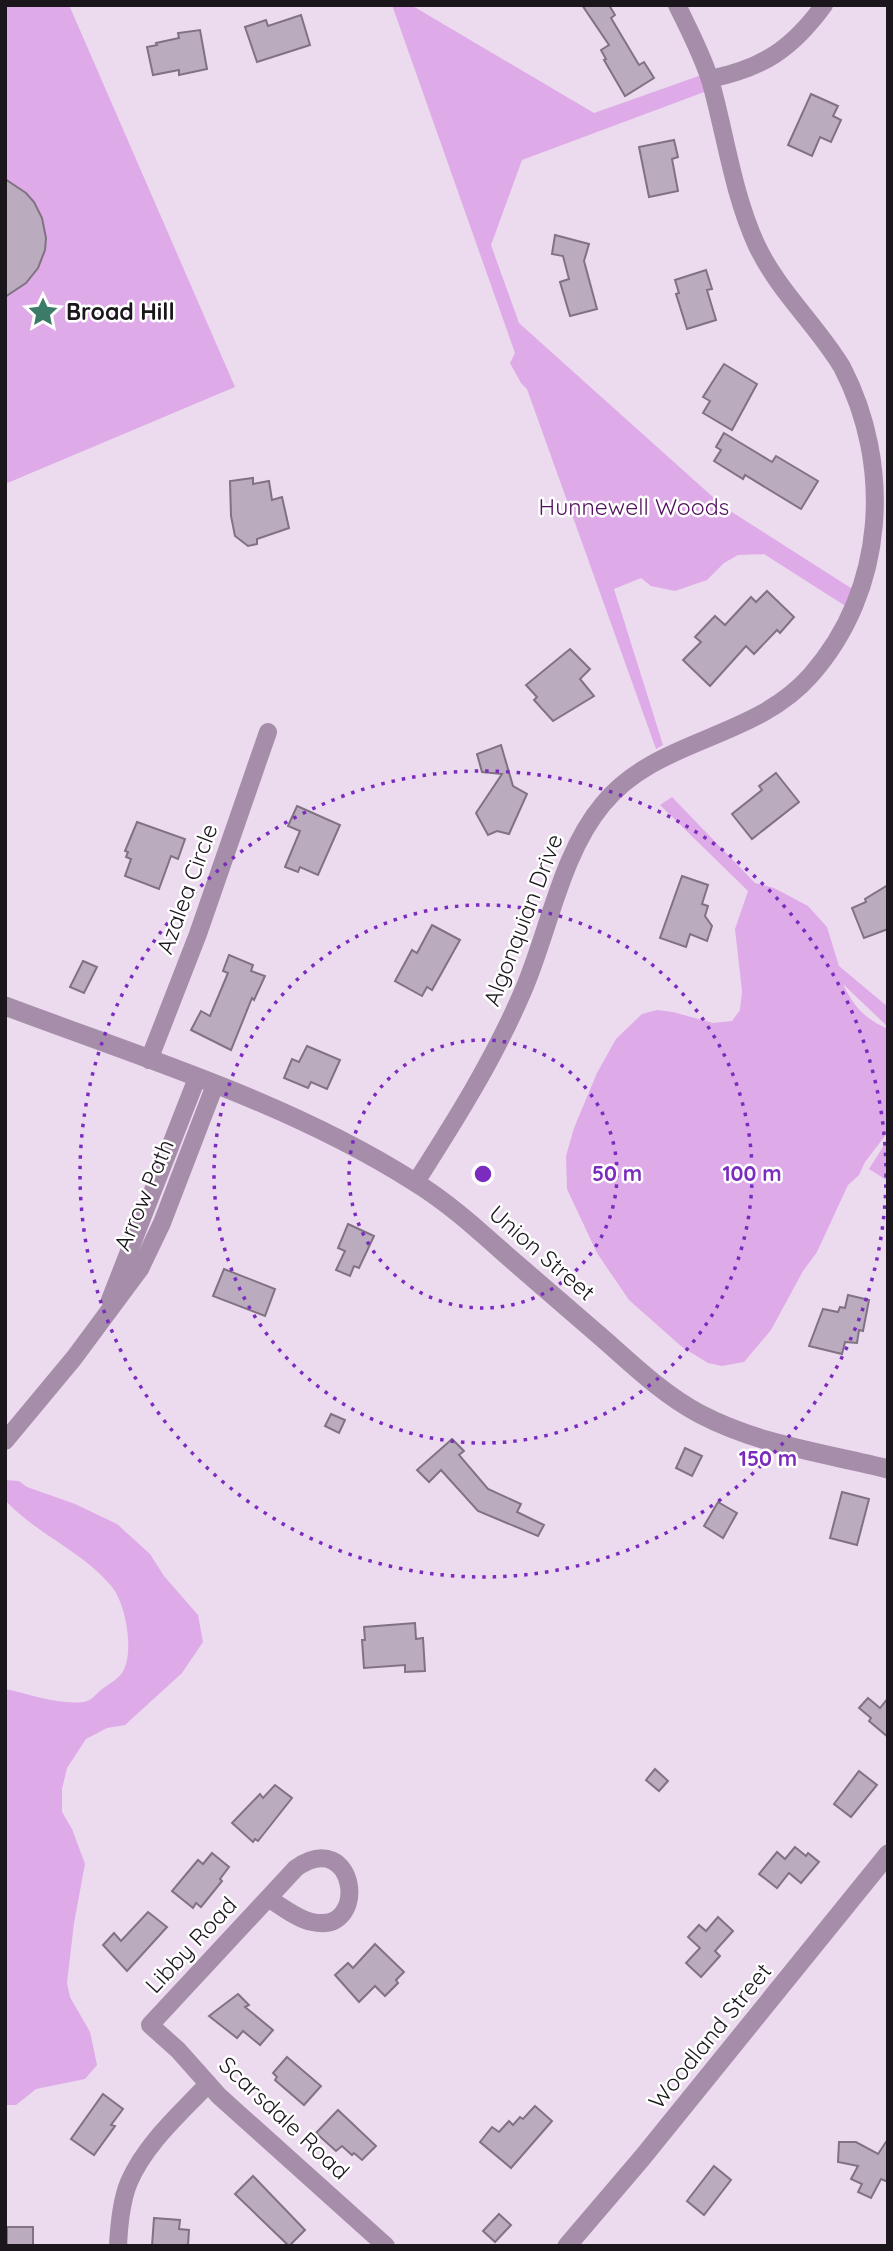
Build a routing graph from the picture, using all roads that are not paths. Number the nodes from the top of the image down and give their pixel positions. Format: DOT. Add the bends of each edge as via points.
graph roads {
  1 [pos="677,5"];
  2 [pos="824,5"];
  3 [pos="710,79"];
  4 [pos="268,732"];
  5 [pos="5,1006"];
  6 [pos="149,1060"];
  7 [pos="206,1082"];
  8 [pos="416,1182"];
  9 [pos="5,1441"];
  10 [pos="888,1469"];
  11 [pos="888,1854"];
  12 [pos="268,1898"];
  13 [pos="150,2025"];
  14 [pos="208,2084"];
  15 [pos="118,2246"];
  16 [pos="386,2246"];
  17 [pos="567,2246"];
  1 -- 3 [label="street, Algonquian Drive"];
  2 -- 3 [label="street" via="782,51 747,70"];
  3 -- 8 [label="street, Algonquian Drive" via="737,191 757,245 781,288 842,367 863,410 876,454 879,497 869,574 838,640 792,693 754,719 650,765 618,788 593,818 574,851 511,1019"];
  4 -- 6 [label="street, Azalea Circle"];
  5 -- 6 [label="street, Union Street"];
  6 -- 7 [label="street, Union Street"];
  7 -- 8 [label="street, Union Street" via="314,1125"];
  7 -- 9 [label="street, Arrow Path" via="152,1246 125,1291"];
  8 -- 10 [label="street, Union Street" via="467,1220 654,1383 689,1407 724,1426 779,1444"];
  11 -- 17 [label="street, Woodland Street"];
  12 -- 12 [label="street, Libby Road" via="296,1868 316,1859 338,1864 351,1884 347,1906 332,1920 321,1923 310,1922"];
  12 -- 13 [label="street, Libby Road"];
  13 -- 14 [label="street, Scarsdale Road"];
  14 -- 15 [label="street" via="161,2134 137,2168 123,2202"];
  14 -- 16 [label="street, Scarsdale Road"];
}
